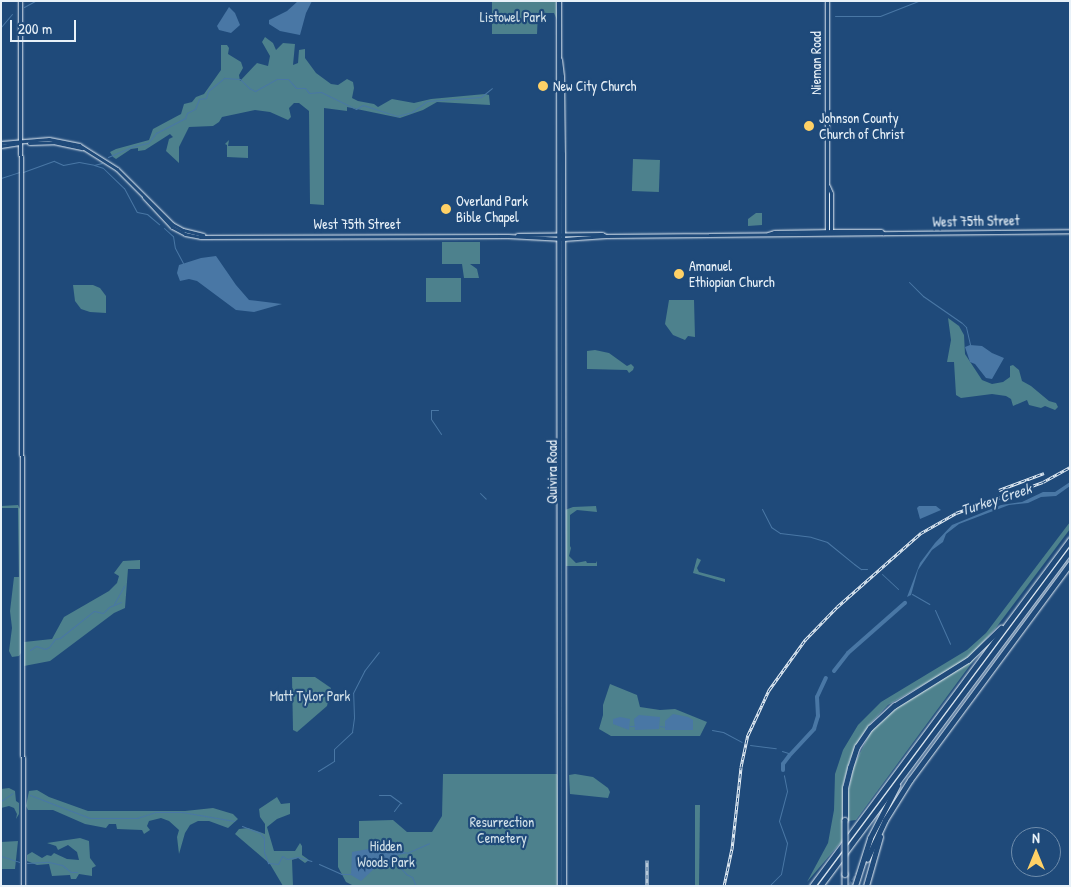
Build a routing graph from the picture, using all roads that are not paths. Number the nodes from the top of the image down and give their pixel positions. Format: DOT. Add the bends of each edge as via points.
graph roads {
  1 [pos="20,1"];
  2 [pos="559,1"];
  3 [pos="827,1"];
  4 [pos="20,142"];
  5 [pos="1,144"];
  6 [pos="829,231"];
  7 [pos="1070,231"];
  8 [pos="883,233"];
  9 [pos="767,234"];
  10 [pos="561,237"];
  11 [pos="1070,540"];
  12 [pos="1070,551"];
  13 [pos="1070,564"];
  14 [pos="1018,610"];
  15 [pos="560,698"];
  16 [pos="564,719"];
  17 [pos="905,771"];
  18 [pos="899,797"];
  19 [pos="867,859"];
  20 [pos="562,863"];
  21 [pos="23,886"];
  22 [pos="560,886"];
  23 [pos="564,886"];
  24 [pos="811,886"];
  25 [pos="821,886"];
  26 [pos="845,886"];
  27 [pos="855,886"];
  28 [pos="866,886"];
  1 -- 4 [label="main road"];
  2 -- 10 [label="main road, Quivira Road"];
  3 -- 6 [label="main road, Nieman Road"];
  4 -- 5 [label="main road"];
  4 -- 10 [label="main road, West 75th Street" via="53,142 85,149 117,169 166,221 186,234"];
  4 -- 21 [label="main road"];
  6 -- 8 [label="main road, West 75th Street"];
  6 -- 9 [label="main road, West 75th Street"];
  7 -- 8 [label="main road, West 75th Street"];
  8 -- 9 [label="main road, West 75th Street"];
  9 -- 10 [label="main road, West 75th Street"];
  10 -- 15 [label="main road, Quivira Road"];
  10 -- 16 [label="main road, Quivira Road"];
  11 -- 14 [label="highway"];
  12 -- 17 [label="highway"];
  13 -- 18 [label="highway"];
  14 -- 24 [label="highway"];
  14 -- 26 [label="highway, bridge" via="968,660 894,706 870,728 858,748 846,788"];
  15 -- 16 [label="main road"];
  15 -- 20 [label="main road, Quivira Road"];
  16 -- 20 [label="main road, Quivira Road"];
  17 -- 25 [label="highway"];
  17 -- 27 [label="highway" via="870,838"];
  18 -- 19 [label="highway"];
  18 -- 28 [label="highway" via="878,844"];
  20 -- 22 [label="main road, Quivira Road"];
  20 -- 23 [label="main road, Quivira Road"];
}
